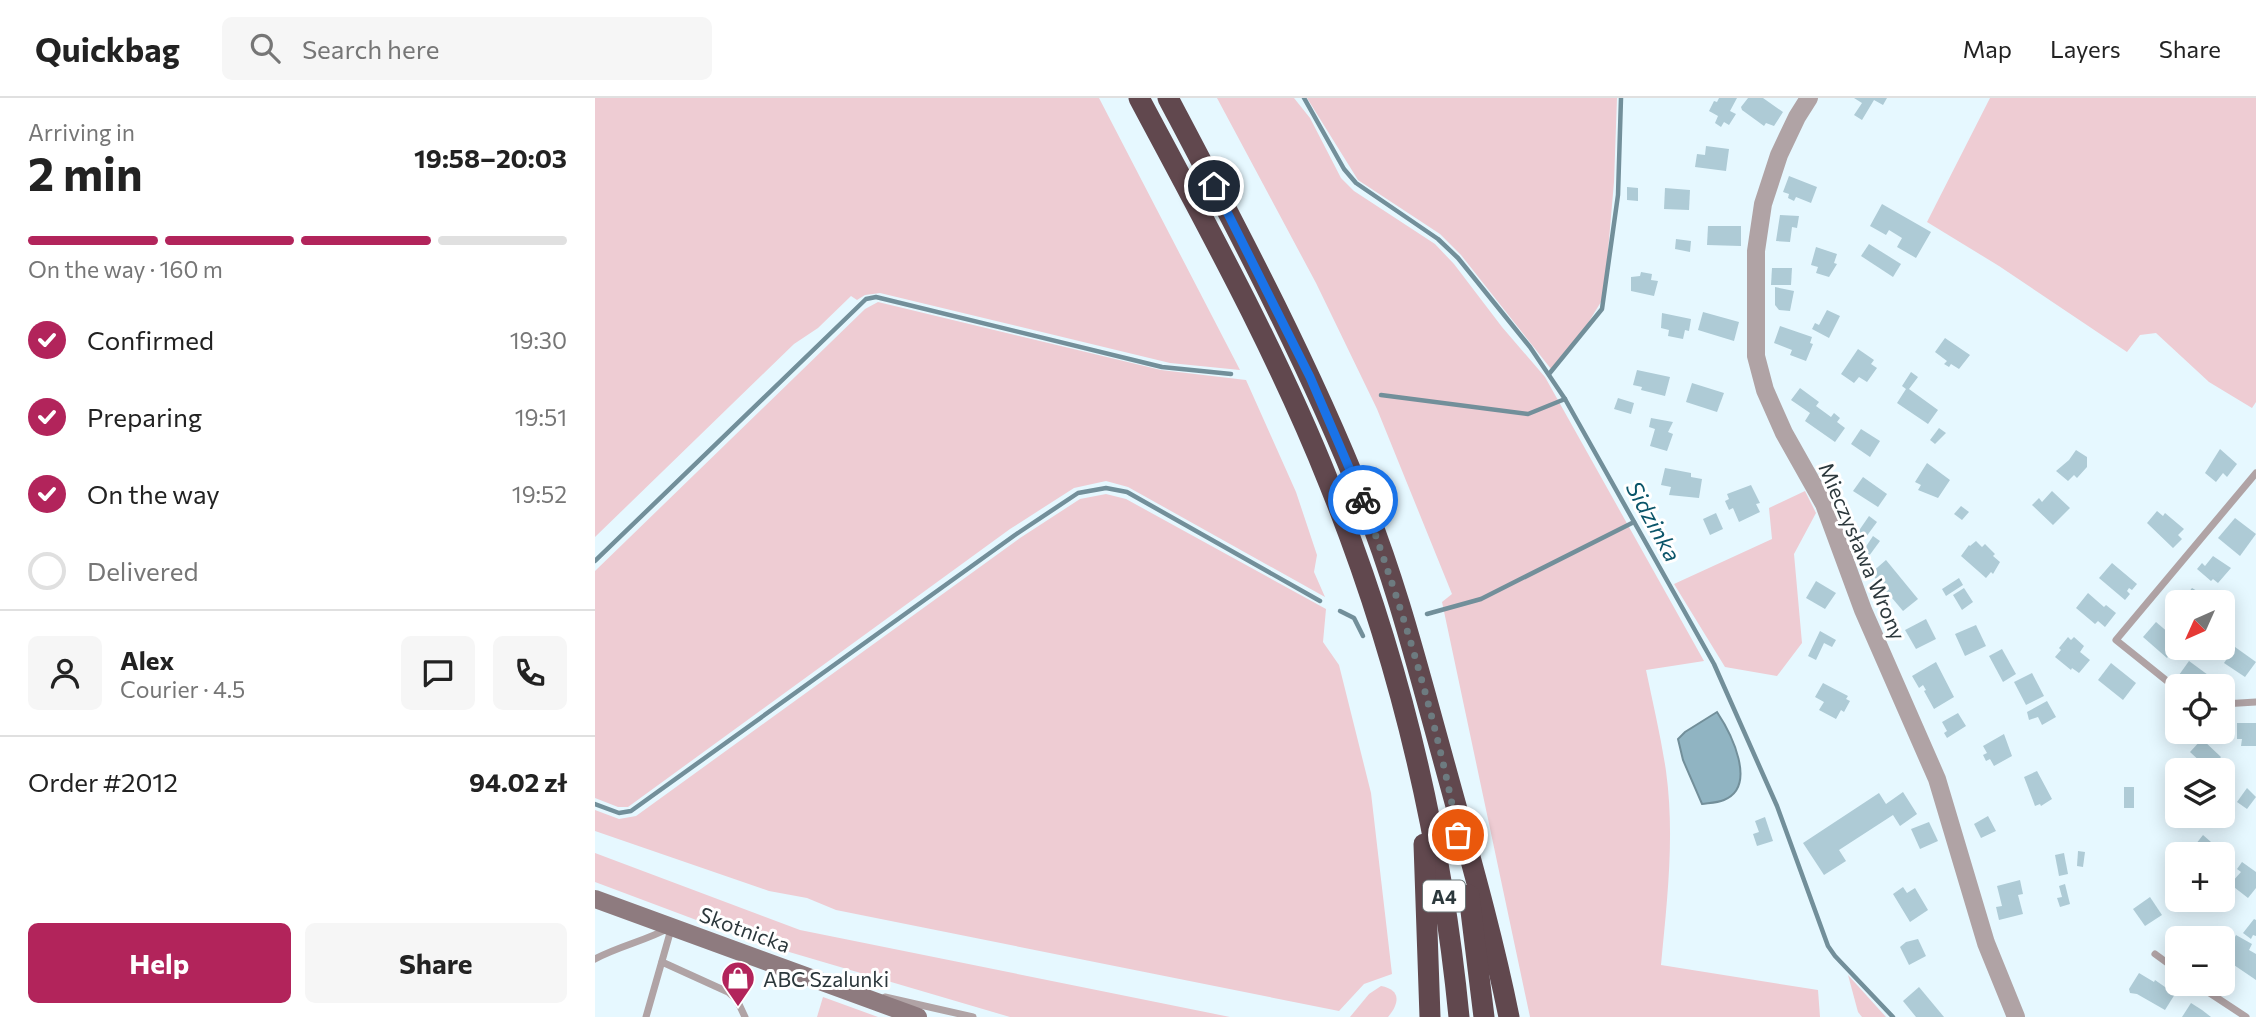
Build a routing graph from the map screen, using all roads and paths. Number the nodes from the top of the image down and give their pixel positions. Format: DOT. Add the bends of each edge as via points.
graph roads {
  1 [pos="1139,98"];
  2 [pos="1168,98"];
  3 [pos="1809,98"];
  4 [pos="2256,473"];
  5 [pos="2165,679"];
  6 [pos="2256,702"];
  7 [pos="2235,703"];
  8 [pos="1442,755"];
  9 [pos="1422,776"];
  10 [pos="595,899"];
  11 [pos="672,926"];
  12 [pos="2155,954"];
  13 [pos="595,959"];
  14 [pos="2165,961"];
  15 [pos="662,962"];
  16 [pos="835,986"];
  17 [pos="2214,996"];
  18 [pos="647,1014"];
  19 [pos="639,1017"];
  20 [pos="745,1017"];
  21 [pos="918,1017"];
  22 [pos="974,1017"];
  23 [pos="1430,1017"];
  24 [pos="1459,1017"];
  25 [pos="1484,1017"];
  26 [pos="1509,1017"];
  27 [pos="2016,1017"];
  28 [pos="2246,1017"];
  1 -- 9 [label="highway, A4" via="1246,302 1329,482 1382,631"];
  2 -- 8 [label="highway, A4" via="1270,293 1343,451 1394,585"];
  3 -- 27 [label="street, Mieczysława Wrony" via="1779,155 1763,204 1756,251 1756,355 1765,390 1824,504 1863,610 1937,779 1986,943"];
  4 -- 5 [label="lane" via="2116,640"];
  6 -- 7 [label="lane"];
  8 -- 25 [label="highway, A4" via="1473,925"];
  8 -- 26 [label="highway" via="1483,901"];
  9 -- 23 [label="highway"];
  9 -- 24 [label="highway, A4" via="1444,894"];
  10 -- 11 [label="main road, Skotnicka"];
  11 -- 13 [label="lane"];
  11 -- 15 [label="lane"];
  11 -- 16 [label="main road, Skotnicka"];
  12 -- 14 [label="lane"];
  15 -- 18 [label="lane"];
  15 -- 20 [label="lane" via="727,992"];
  16 -- 21 [label="main road, Skotnicka"];
  16 -- 22 [label="lane"];
  17 -- 28 [label="lane"];
  18 -- 19 [label="lane"];
}
